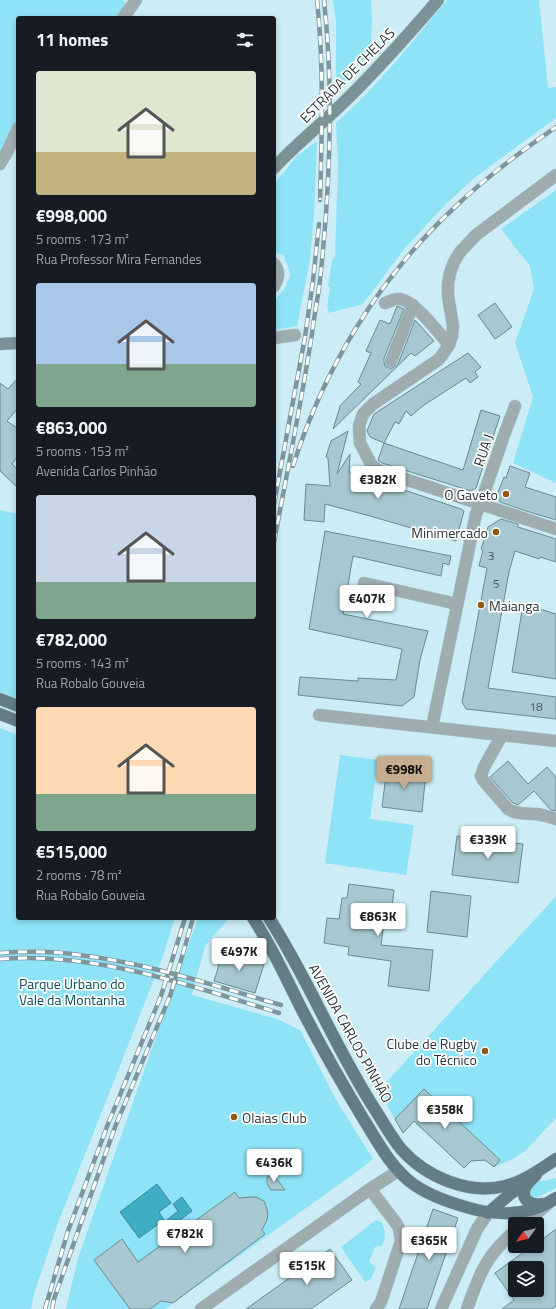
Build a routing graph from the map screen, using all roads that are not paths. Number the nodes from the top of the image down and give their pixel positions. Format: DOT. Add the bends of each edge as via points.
graph roads {
  1 [pos="136,0"];
  2 [pos="438,0"];
  3 [pos="129,16"];
  4 [pos="16,132"];
  5 [pos="0,164"];
  6 [pos="276,166"];
  7 [pos="556,175"];
  8 [pos="276,268"];
  9 [pos="276,282"];
  10 [pos="385,303"];
  11 [pos="413,305"];
  12 [pos="295,335"];
  13 [pos="276,338"];
  14 [pos="16,343"];
  15 [pos="0,344"];
  16 [pos="449,345"];
  17 [pos="391,361"];
  18 [pos="515,406"];
  19 [pos="480,505"];
  20 [pos="556,529"];
  21 [pos="364,583"];
  22 [pos="457,604"];
  23 [pos="0,699"];
  24 [pos="16,705"];
  25 [pos="0,714"];
  26 [pos="319,715"];
  27 [pos="16,720"];
  28 [pos="432,728"];
  29 [pos="502,735"];
  30 [pos="556,741"];
  31 [pos="556,819"];
  32 [pos="254,920"];
  33 [pos="270,920"];
  34 [pos="556,1159"];
  35 [pos="418,1164"];
  36 [pos="543,1168"];
  37 [pos="398,1171"];
  38 [pos="530,1181"];
  39 [pos="370,1189"];
  40 [pos="554,1200"];
  41 [pos="488,1213"];
  42 [pos="533,1217"];
  43 [pos="508,1238"];
  44 [pos="201,1309"];
  45 [pos="376,1309"];
  46 [pos="441,1309"];
  47 [pos="467,1309"];
  1 -- 3 [label="street"];
  2 -- 6 [label="main road, ESTRADA DE CHELAS" via="395,51"];
  4 -- 5 [label="street"];
  7 -- 16 [label="street" via="476,235 460,252 448,284 453,326"];
  8 -- 9 [label="street"];
  10 -- 11 [label="street" via="400,298"];
  11 -- 16 [label="street"];
  11 -- 17 [label="street"];
  12 -- 13 [label="street"];
  14 -- 15 [label="main road"];
  16 -- 19 [label="street" via="438,360 373,404 363,414 359,426 360,443 370,464 378,470"];
  18 -- 19 [label="street, RUA J"];
  19 -- 20 [label="street"];
  19 -- 22 [label="street, RUA J"];
  21 -- 22 [label="street"];
  22 -- 28 [label="street, RUA J"];
  23 -- 24 [label="main road"];
  25 -- 27 [label="main road"];
  26 -- 28 [label="street"];
  28 -- 29 [label="street"];
  29 -- 30 [label="street"];
  29 -- 31 [label="street" via="482,772 483,780 513,812 544,815"];
  32 -- 37 [label="main road" via="325,1055 383,1151"];
  33 -- 35 [label="main road, AVENIDA CARLOS PINHÃO" via="362,1090 401,1149"];
  34 -- 36 [label="main road"];
  35 -- 36 [label="main road, AVENIDA CARLOS PINHÃO" via="456,1184 492,1188 506,1186"];
  35 -- 37 [label="main road"];
  36 -- 38 [label="main road"];
  37 -- 39 [label="street"];
  37 -- 41 [label="main road" via="413,1184 433,1195"];
  38 -- 40 [label="main road" via="523,1192 527,1201 540,1205"];
  38 -- 41 [label="main road"];
  39 -- 44 [label="street"];
  39 -- 45 [label="street" via="396,1223 401,1234 400,1247 381,1302"];
  40 -- 41 [label="main road" via="534,1209 519,1212"];
  40 -- 42 [label="street"];
  41 -- 46 [label="street" via="477,1229"];
  43 -- 47 [label="street" via="492,1254 478,1277"];
}
